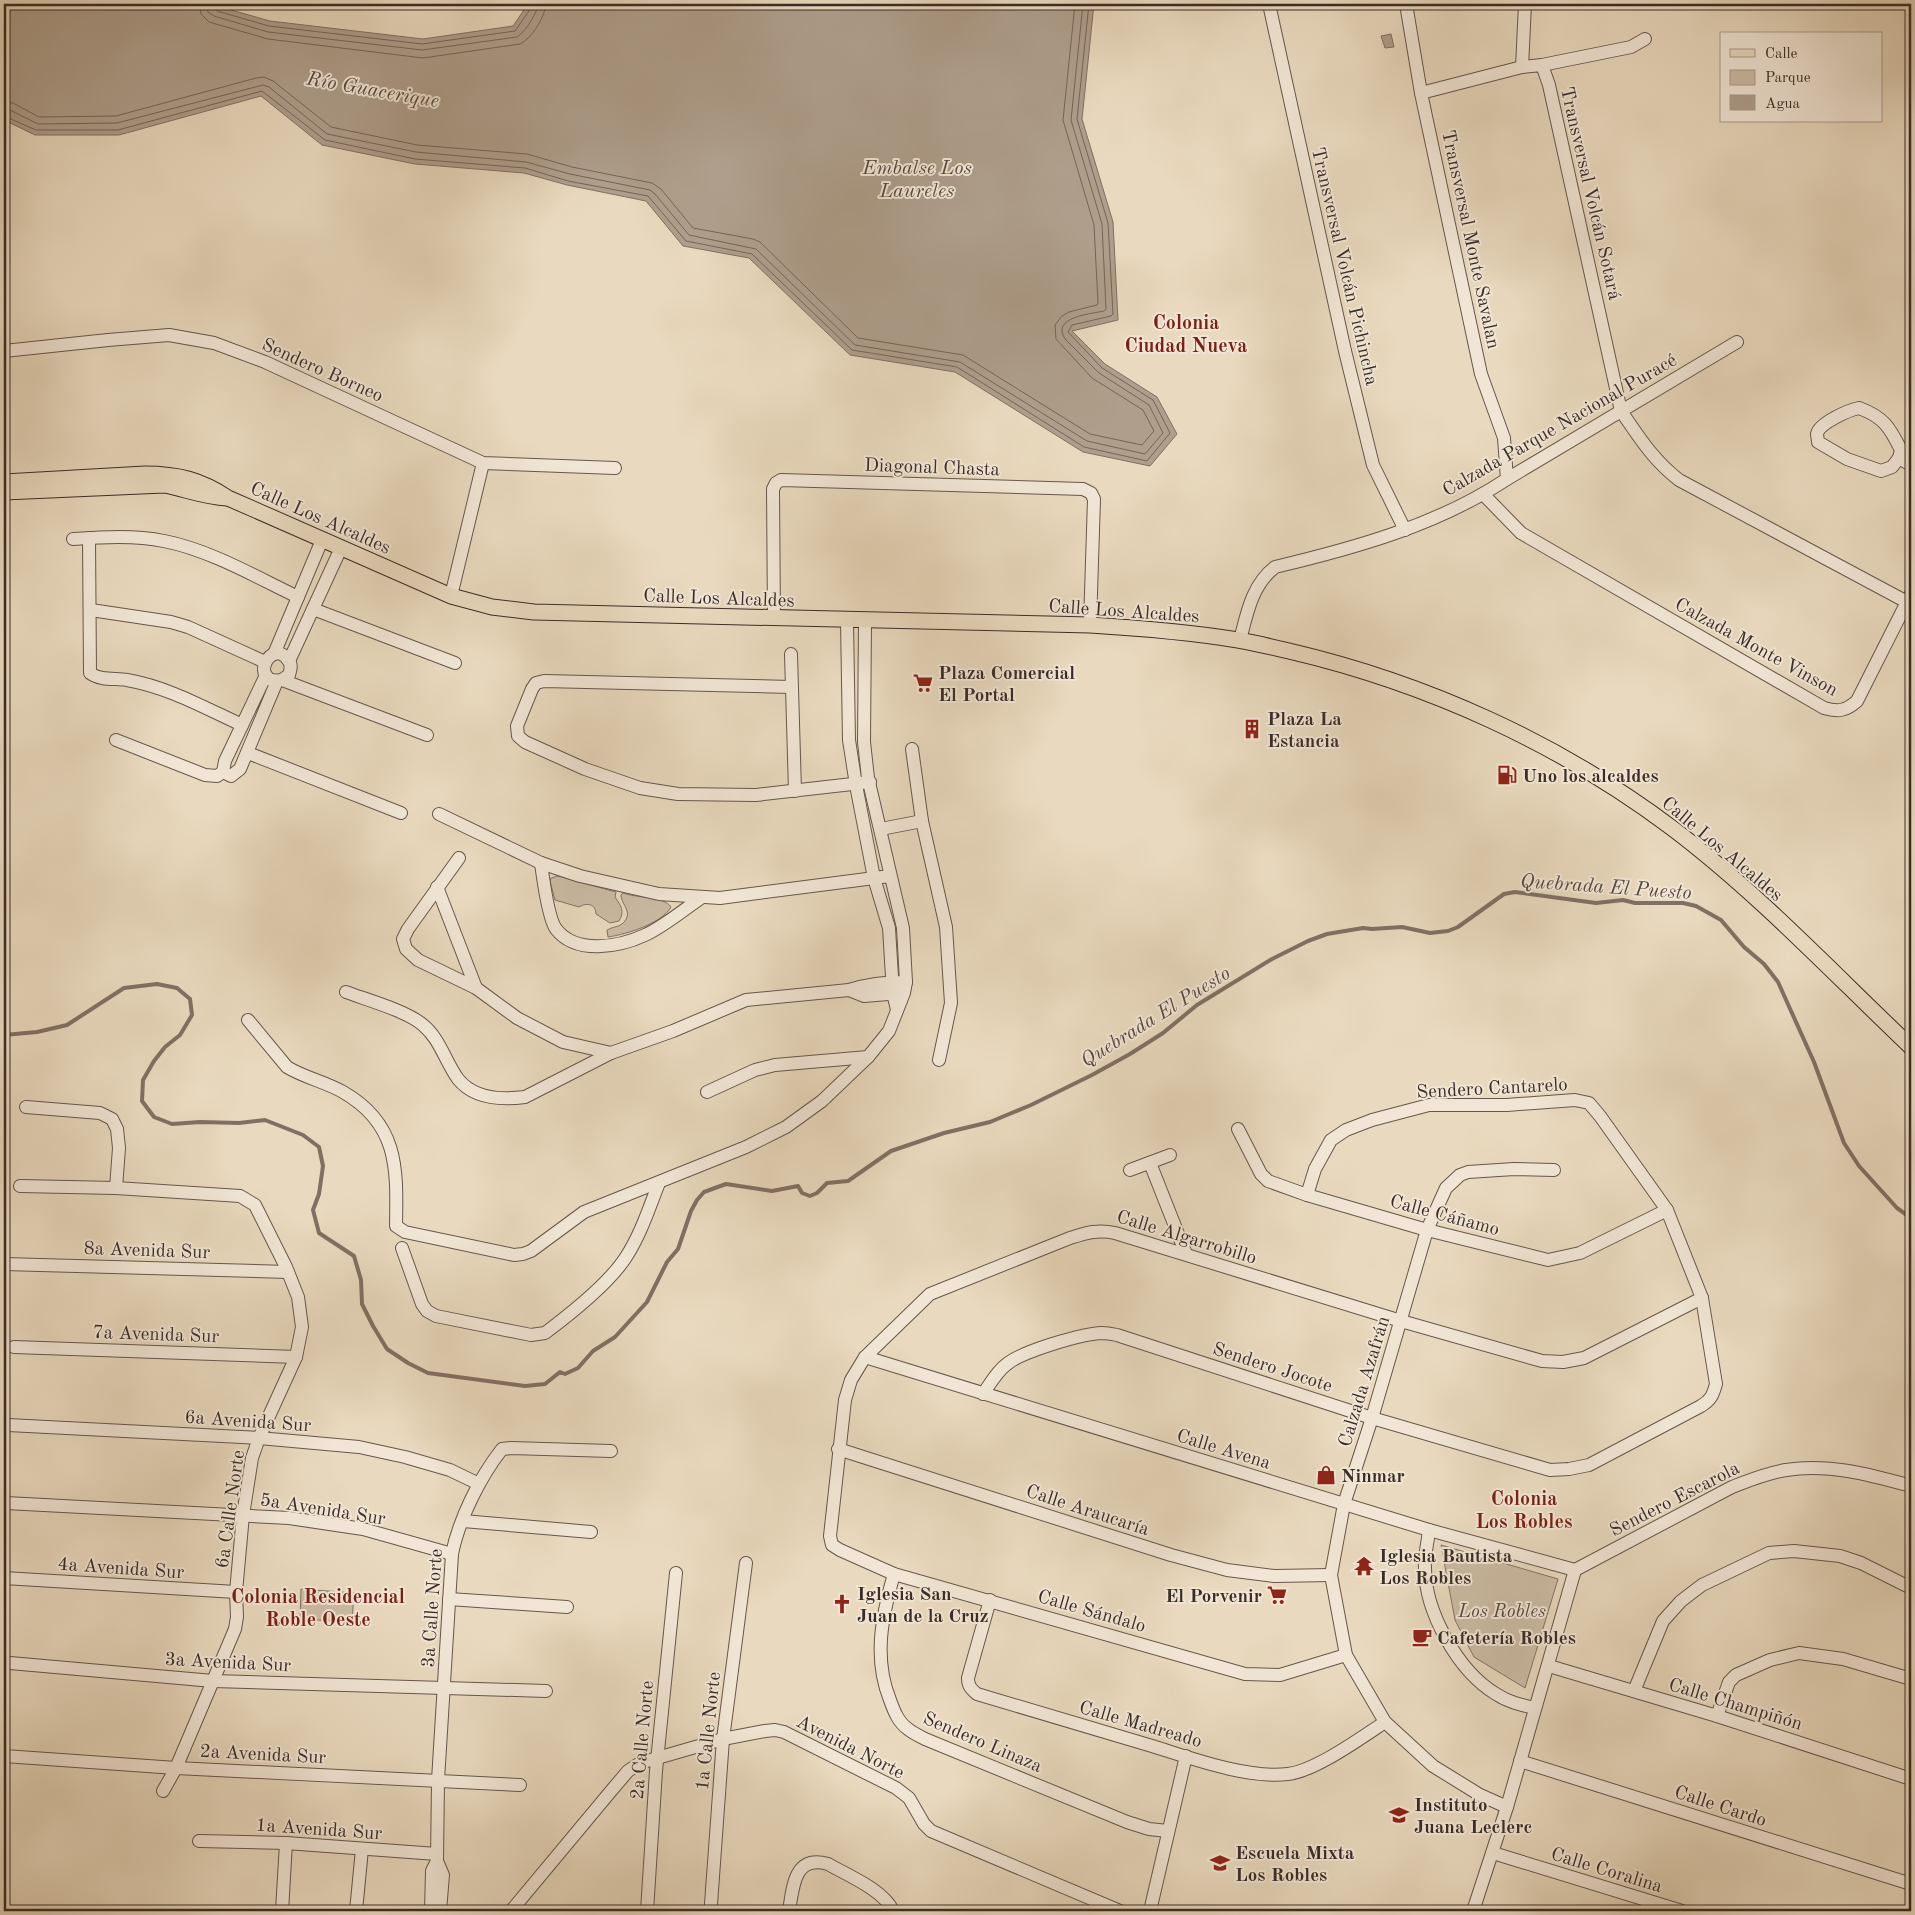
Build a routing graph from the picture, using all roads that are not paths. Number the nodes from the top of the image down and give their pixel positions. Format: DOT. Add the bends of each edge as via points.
graph roads {
  1 [pos="1269,4"];
  2 [pos="1406,4"];
  3 [pos="1525,4"];
  4 [pos="1645,39"];
  5 [pos="1542,66"];
  6 [pos="1522,67"];
  7 [pos="1421,93"];
  8 [pos="1737,342"];
  9 [pos="4,351"];
  10 [pos="1622,410"];
  11 [pos="1899,458"];
  12 [pos="483,463"];
  13 [pos="1911,465"];
  14 [pos="615,468"];
  15 [pos="1506,479"];
  16 [pos="4,482"];
  17 [pos="4,492"];
  18 [pos="1484,494"];
  19 [pos="228,498"];
  20 [pos="1405,530"];
  21 [pos="89,538"];
  22 [pos="73,539"];
  23 [pos="322,540"];
  24 [pos="340,548"];
  25 [pos="451,596"];
  26 [pos="298,597"];
  27 [pos="1909,598"];
  28 [pos="313,609"];
  29 [pos="91,610"];
  30 [pos="774,619"];
  31 [pos="847,621"];
  32 [pos="865,621"];
  33 [pos="1090,625"];
  34 [pos="1240,640"];
  35 [pos="791,654"];
  36 [pos="289,661"];
  37 [pos="455,662"];
  38 [pos="268,664"];
  39 [pos="280,681"];
  40 [pos="791,686"];
  41 [pos="242,724"];
  42 [pos="427,735"];
  43 [pos="116,740"];
  44 [pos="912,749"];
  45 [pos="248,753"];
  46 [pos="223,772"];
  47 [pos="870,782"];
  48 [pos="856,785"];
  49 [pos="795,791"];
  50 [pos="401,813"];
  51 [pos="439,814"];
  52 [pos="922,821"];
  53 [pos="881,829"];
  54 [pos="459,858"];
  55 [pos="541,863"];
  56 [pos="890,876"];
  57 [pos="874,878"];
  58 [pos="437,887"];
  59 [pos="702,898"];
  60 [pos="476,988"];
  61 [pos="899,988"];
  62 [pos="346,992"];
  63 [pos="248,1020"];
  64 [pos="1911,1047"];
  65 [pos="610,1053"];
  66 [pos="868,1057"];
  67 [pos="939,1060"];
  68 [pos="707,1092"];
  69 [pos="26,1106"];
  70 [pos="1238,1129"];
  71 [pos="1170,1155"];
  72 [pos="1150,1162"];
  73 [pos="1130,1170"];
  74 [pos="1554,1170"];
  75 [pos="659,1183"];
  76 [pos="20,1186"];
  77 [pos="116,1188"];
  78 [pos="1307,1195"];
  79 [pos="1667,1210"];
  80 [pos="1427,1230"];
  81 [pos="402,1248"];
  82 [pos="1186,1254"];
  83 [pos="4,1264"];
  84 [pos="288,1272"];
  85 [pos="1702,1298"];
  86 [pos="1401,1321"];
  87 [pos="14,1347"];
  88 [pos="865,1356"];
  89 [pos="296,1357"];
  90 [pos="983,1394"];
  91 [pos="1701,1406"];
  92 [pos="1372,1418"];
  93 [pos="8,1425"];
  94 [pos="259,1438"];
  95 [pos="838,1449"];
  96 [pos="611,1451"];
  97 [pos="479,1484"];
  98 [pos="1911,1486"];
  99 [pos="6,1503"];
  100 [pos="1344,1504"];
  101 [pos="243,1515"];
  102 [pos="463,1521"];
  103 [pos="1429,1530"];
  104 [pos="591,1532"];
  105 [pos="832,1544"];
  106 [pos="452,1554"];
  107 [pos="746,1563"];
  108 [pos="1575,1570"];
  109 [pos="676,1573"];
  110 [pos="894,1574"];
  111 [pos="1331,1575"];
  112 [pos="4,1578"];
  113 [pos="1911,1588"];
  114 [pos="236,1592"];
  115 [pos="449,1599"];
  116 [pos="990,1600"];
  117 [pos="566,1607"];
  118 [pos="1346,1655"];
  119 [pos="10,1663"];
  120 [pos="1548,1666"];
  121 [pos="1911,1679"];
  122 [pos="213,1681"];
  123 [pos="444,1687"];
  124 [pos="546,1691"];
  125 [pos="1634,1691"];
  126 [pos="1535,1708"];
  127 [pos="1717,1716"];
  128 [pos="1385,1722"];
  129 [pos="723,1739"];
  130 [pos="4,1756"];
  131 [pos="1186,1756"];
  132 [pos="657,1759"];
  133 [pos="1520,1761"];
  134 [pos="176,1768"];
  135 [pos="1911,1779"];
  136 [pos="438,1780"];
  137 [pos="520,1785"];
  138 [pos="163,1791"];
  139 [pos="1507,1807"];
  140 [pos="1168,1830"];
  141 [pos="199,1841"];
  142 [pos="286,1843"];
  143 [pos="362,1849"];
  144 [pos="1493,1854"];
  145 [pos="437,1857"];
  146 [pos="1911,1884"];
  147 [pos="711,1904"];
  148 [pos="282,1911"];
  149 [pos="356,1911"];
  150 [pos="431,1911"];
  151 [pos="440,1911"];
  152 [pos="511,1911"];
  153 [pos="648,1911"];
  154 [pos="788,1911"];
  155 [pos="893,1911"];
  156 [pos="1120,1911"];
  157 [pos="1150,1911"];
  158 [pos="1473,1911"];
  159 [pos="1682,1911"];
  1 -- 20 [label="street, Transversal Volcán Pichincha" via="1373,465"];
  2 -- 7 [label="street, Transversal Monte Savalan"];
  3 -- 6 [label="street"];
  4 -- 5 [label="street" via="1631,47"];
  5 -- 6 [label="street, Transversal Volcán Sotará"];
  5 -- 10 [label="street, Transversal Volcán Sotará"];
  6 -- 7 [label="street, Transversal Volcán Sotará"];
  7 -- 15 [label="street, Transversal Monte Savalan" via="1481,374 1504,438"];
  8 -- 10 [label="street, Calzada Parque Nacional Puracé"];
  9 -- 12 [label="street, Sendero Borneo" via="169,335 214,343 265,362"];
  10 -- 15 [label="street, Calzada Parque Nacional Puracé"];
  10 -- 27 [label="street, Calzada Monte Vinson" via="1662,467 1679,480"];
  11 -- 11 [label="street" via="1901,450 1889,427 1871,412 1859,408 1848,410 1821,427 1816,434 1818,442 1847,459 1881,471 1892,467"];
  11 -- 13 [label="street"];
  12 -- 14 [label="street"];
  12 -- 25 [label="street"];
  15 -- 18 [label="street, Calzada Parque Nacional Puracé"];
  16 -- 19 [label="main road, Calle Los Alcaldes" via="164,474 211,486"];
  17 -- 19 [label="main road, Calle Los Alcaldes" via="164,485 209,497"];
  18 -- 20 [label="street, Calzada Parque Nacional Puracé"];
  18 -- 27 [label="street, Calzada Monte Vinson" via="1521,533 1833,711 1843,711 1857,701"];
  19 -- 23 [label="main road, Calle Los Alcaldes"];
  20 -- 34 [label="street, Calzada Parque Nacional Puracé" via="1275,567 1258,584"];
  21 -- 22 [label="street"];
  21 -- 26 [label="street" via="137,538 196,549"];
  21 -- 29 [label="street"];
  23 -- 24 [label="main road, Calle Los Alcaldes"];
  23 -- 26 [label="street"];
  24 -- 25 [label="main road, Calle Los Alcaldes"];
  24 -- 28 [label="street"];
  25 -- 30 [label="main road, Calle Los Alcaldes" via="492,607 534,612"];
  26 -- 38 [label="street"];
  28 -- 36 [label="street"];
  28 -- 37 [label="street"];
  29 -- 38 [label="street" via="188,626"];
  29 -- 41 [label="street" via="90,673 96,677 127,680 168,691"];
  30 -- 31 [label="main road, Calle Los Alcaldes"];
  30 -- 33 [label="street, Diagonal Chasta" via="773,488 782,480 1083,489 1094,499"];
  31 -- 32 [label="main road, Calle Los Alcaldes"];
  31 -- 48 [label="street" via="849,740"];
  32 -- 33 [label="main road, Calle Los Alcaldes"];
  32 -- 47 [label="street" via="864,742"];
  33 -- 34 [label="main road, Calle Los Alcaldes" via="1161,629"];
  34 -- 64 [label="main road, Calle Los Alcaldes" via="1374,674 1446,700 1522,735 1600,779 1671,828 1737,881"];
  35 -- 40 [label="street"];
  36 -- 38 [label="street" via="283,655"];
  36 -- 39 [label="street" via="289,675"];
  38 -- 39 [label="street" via="273,680"];
  38 -- 41 [label="street"];
  39 -- 42 [label="street"];
  39 -- 45 [label="street"];
  40 -- 49 [label="street"];
  40 -- 49 [label="street" via="544,681 536,683 532,689 517,726 518,736 525,742 585,769 640,788 678,794 756,795"];
  41 -- 46 [label="street"];
  43 -- 46 [label="street" via="206,775 217,776"];
  44 -- 52 [label="street"];
  45 -- 46 [label="street" via="235,774 231,776"];
  45 -- 50 [label="street"];
  47 -- 48 [label="street"];
  47 -- 53 [label="street"];
  48 -- 49 [label="street"];
  48 -- 57 [label="street"];
  51 -- 55 [label="street"];
  52 -- 53 [label="street"];
  52 -- 67 [label="street" via="946,927 951,994"];
  53 -- 56 [label="street"];
  54 -- 58 [label="street"];
  55 -- 59 [label="street" via="630,888"];
  55 -- 59 [label="street" via="555,928 566,939 582,945 605,946 646,935"];
  56 -- 57 [label="street"];
  56 -- 61 [label="street" via="903,928"];
  57 -- 59 [label="street"];
  57 -- 61 [label="street" via="889,928"];
  58 -- 60 [label="street"];
  58 -- 60 [label="street" via="408,929 403,940 406,949 418,960"];
  60 -- 65 [label="street" via="516,1018 563,1042"];
  61 -- 65 [label="street" via="864,985 849,990 746,1000"];
  61 -- 66 [label="street" via="898,1010 888,1031"];
  62 -- 65 [label="street" via="410,1016 422,1024 434,1035 458,1079 483,1096 525,1097"];
  63 -- 75 [label="street" via="287,1068 343,1092 369,1110 384,1129 392,1155 396,1226 405,1232 523,1254 584,1212"];
  66 -- 68 [label="street" via="775,1065 755,1070"];
  66 -- 75 [label="street" via="822,1101 786,1127"];
  69 -- 77 [label="street" via="100,1113 112,1118 117,1129"];
  70 -- 78 [label="street, Calle Cáñamo" via="1261,1174 1268,1180"];
  71 -- 72 [label="street"];
  72 -- 73 [label="street"];
  72 -- 82 [label="street"];
  74 -- 80 [label="street, Calzada Azafrán" via="1514,1169 1460,1175 1446,1188"];
  75 -- 81 [label="street" via="641,1229 614,1274 545,1333 531,1335 436,1316 427,1311"];
  76 -- 77 [label="street"];
  77 -- 84 [label="street, 6a Calle Norte" via="240,1196 255,1205"];
  78 -- 79 [label="street, Sendero Cantarelo" via="1315,1169 1331,1140 1372,1120 1429,1105 1507,1105 1575,1100 1589,1103 1600,1116"];
  78 -- 80 [label="street, Calle Cáñamo"];
  79 -- 80 [label="street, Calle Cáñamo" via="1580,1253 1548,1260"];
  79 -- 85 [label="street, Sendero Cantarelo"];
  80 -- 86 [label="street, Calzada Azafrán"];
  82 -- 86 [label="street, Calle Algarrobillo"];
  82 -- 88 [label="street, Calle Algarrobillo" via="1104,1230 1092,1231 930,1294"];
  83 -- 84 [label="street, 8a Avenida Sur"];
  84 -- 89 [label="street, 6a Calle Norte" via="298,1297 302,1326"];
  85 -- 86 [label="street, Calle Algarrobillo" via="1584,1358 1563,1362 1542,1361"];
  85 -- 91 [label="street, Sendero Cantarelo" via="1716,1384 1714,1394"];
  86 -- 92 [label="street, Calzada Azafrán"];
  87 -- 89 [label="street, 7a Avenida Sur"];
  88 -- 90 [label="street, Calle Avena"];
  88 -- 95 [label="street, Calle Algarrobillo" via="851,1380 845,1400"];
  89 -- 94 [label="street, 6a Calle Norte"];
  90 -- 92 [label="street, Sendero Jocote" via="996,1374 1020,1356 1067,1340 1104,1333"];
  90 -- 100 [label="street, Calle Avena"];
  91 -- 92 [label="street, Sendero Jocote" via="1589,1465 1550,1470"];
  92 -- 100 [label="street, Calzada Azafrán"];
  93 -- 94 [label="street, 6a Avenida Sur"];
  94 -- 97 [label="street, 6a Avenida Sur" via="359,1448 405,1457 450,1470"];
  94 -- 101 [label="street, 6a Calle Norte" via="252,1458"];
  95 -- 105 [label="street, Calle Algarrobillo" via="830,1536"];
  95 -- 111 [label="street, Calle Araucaría" via="1227,1570 1274,1576"];
  96 -- 97 [label="street, 3a Calle Norte" via="502,1449"];
  97 -- 102 [label="street, 3a Calle Norte"];
  98 -- 108 [label="street, Sendero Escarola" via="1868,1474 1828,1469 1788,1470 1759,1477"];
  99 -- 101 [label="street, 5a Avenida Sur"];
  100 -- 103 [label="street, Calle Avena"];
  100 -- 111 [label="street, Calzada Azafrán"];
  101 -- 106 [label="street, 5a Avenida Sur" via="363,1529"];
  101 -- 114 [label="street, 6a Calle Norte"];
  102 -- 104 [label="street"];
  102 -- 106 [label="street, 3a Calle Norte"];
  103 -- 108 [label="street, Calle Avena"];
  103 -- 126 [label="street" via="1424,1568 1431,1605 1445,1638 1481,1683 1517,1704"];
  105 -- 110 [label="street, Calle Sándalo"];
  106 -- 115 [label="street, 3a Calle Norte"];
  107 -- 129 [label="street, 1a Calle Norte"];
  108 -- 120 [label="street"];
  109 -- 132 [label="street, 2a Calle Norte"];
  110 -- 116 [label="street, Calle Sándalo"];
  110 -- 140 [label="street, Sendero Linaza" via="882,1623 881,1667 896,1715 907,1729 924,1739 1127,1822 1149,1829"];
  111 -- 118 [label="street, Calzada Azafrán"];
  112 -- 114 [label="street, 4a Avenida Sur"];
  113 -- 125 [label="street" via="1840,1556 1794,1551 1769,1553 1702,1585 1681,1601 1663,1621"];
  114 -- 122 [label="street, 6a Calle Norte" via="235,1629"];
  115 -- 117 [label="street"];
  115 -- 123 [label="street, 3a Calle Norte"];
  116 -- 118 [label="street, Calle Sándalo" via="1245,1674 1280,1675"];
  116 -- 131 [label="street, Calle Madreado" via="968,1678 971,1690"];
  118 -- 128 [label="street, Calzada Azafrán"];
  119 -- 122 [label="street, 3a Avenida Sur"];
  120 -- 125 [label="street, Calle Champiñón"];
  120 -- 126 [label="street"];
  121 -- 127 [label="street" via="1843,1659 1799,1654 1770,1660 1736,1675 1729,1682"];
  122 -- 123 [label="street, 3a Avenida Sur"];
  122 -- 134 [label="street, 6a Calle Norte"];
  123 -- 124 [label="street, 3a Avenida Sur"];
  123 -- 136 [label="street, 3a Calle Norte"];
  125 -- 127 [label="street, Calle Champiñón"];
  126 -- 133 [label="street"];
  127 -- 135 [label="street, Calle Champiñón"];
  128 -- 131 [label="street, Calle Madreado" via="1317,1764 1290,1774 1245,1771"];
  128 -- 139 [label="street, Calzada Azafrán" via="1433,1766 1480,1795"];
  129 -- 132 [label="street, Avenida Norte"];
  129 -- 147 [label="street, 1a Calle Norte"];
  129 -- 156 [label="street, Avenida Norte" via="764,1731 784,1732 903,1792 931,1832"];
  130 -- 134 [label="street, 2a Avenida Sur"];
  131 -- 140 [label="street"];
  132 -- 152 [label="street, Avenida Norte" via="640,1763 628,1772"];
  132 -- 153 [label="street, 2a Calle Norte"];
  133 -- 139 [label="street"];
  133 -- 146 [label="street, Calle Cardo"];
  134 -- 136 [label="street, 2a Avenida Sur"];
  134 -- 138 [label="street, 6a Calle Norte"];
  136 -- 137 [label="street, 2a Avenida Sur"];
  136 -- 145 [label="street, 3a Calle Norte"];
  139 -- 144 [label="street"];
  140 -- 157 [label="street"];
  141 -- 142 [label="street, 1a Avenida Sur"];
  142 -- 143 [label="street, 1a Avenida Sur"];
  142 -- 148 [label="street"];
  143 -- 145 [label="street, 1a Avenida Sur"];
  143 -- 149 [label="street"];
  144 -- 158 [label="street"];
  144 -- 159 [label="street, Calle Coralina"];
  145 -- 150 [label="street, 3a Calle Norte" via="432,1871"];
  145 -- 151 [label="street, 3a Calle Norte" via="443,1875"];
  154 -- 155 [label="street" via="793,1885 801,1867 820,1862 874,1890"];
}
